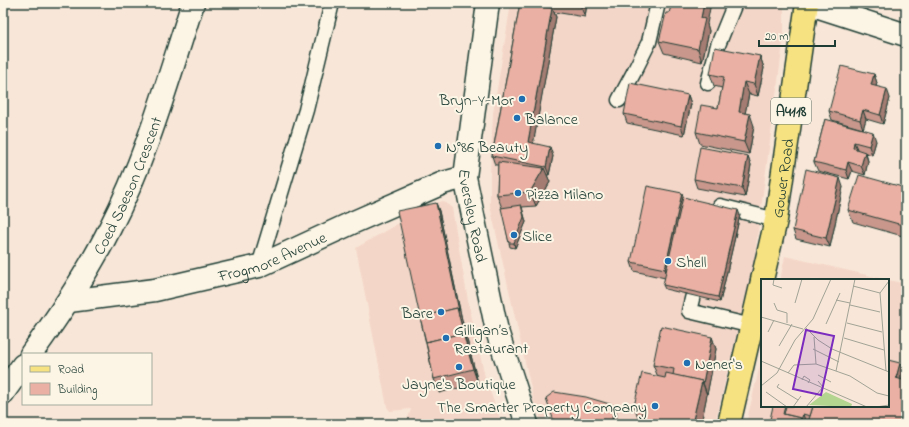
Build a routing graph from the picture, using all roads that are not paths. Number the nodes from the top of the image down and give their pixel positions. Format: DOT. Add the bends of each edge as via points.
graph roads {
  1 [pos="193,3"];
  2 [pos="332,3"];
  3 [pos="488,3"];
  4 [pos="658,3"];
  5 [pos="735,3"];
  6 [pos="807,3"];
  7 [pos="906,35"];
  8 [pos="708,83"];
  9 [pos="619,100"];
  10 [pos="465,177"];
  11 [pos="711,220"];
  12 [pos="776,220"];
  13 [pos="259,266"];
  14 [pos="700,266"];
  15 [pos="762,279"];
  16 [pos="761,286"];
  17 [pos="69,301"];
  18 [pos="752,326"];
  19 [pos="32,353"];
  20 [pos="22,366"];
  21 [pos="3,393"];
  22 [pos="527,424"];
  23 [pos="729,424"];
  1 -- 17 [label="street, Coed Saeson Crescent" via="144,151 111,228"];
  2 -- 13 [label="lane" via="306,110"];
  3 -- 10 [label="street, Eversley Road"];
  4 -- 9 [label="lane" via="649,42"];
  5 -- 8 [label="lane" via="718,45"];
  6 -- 7 [label="street"];
  6 -- 12 [label="main road, Gower Road / A4118"];
  10 -- 13 [label="street, Frogmore Avenue" via="443,183"];
  10 -- 22 [label="street, Eversley Road" via="497,331"];
  11 -- 12 [label="lane" via="715,205"];
  12 -- 15 [label="main road, Gower Road / A4118"];
  13 -- 17 [label="street, Frogmore Avenue" via="154,290"];
  14 -- 18 [label="lane" via="689,311"];
  16 -- 18 [label="main road, Gower Road / A4118"];
  17 -- 19 [label="street, Coed Saeson Crescent"];
  18 -- 23 [label="main road, Gower Road / A4118"];
  20 -- 21 [label="street"];
}
